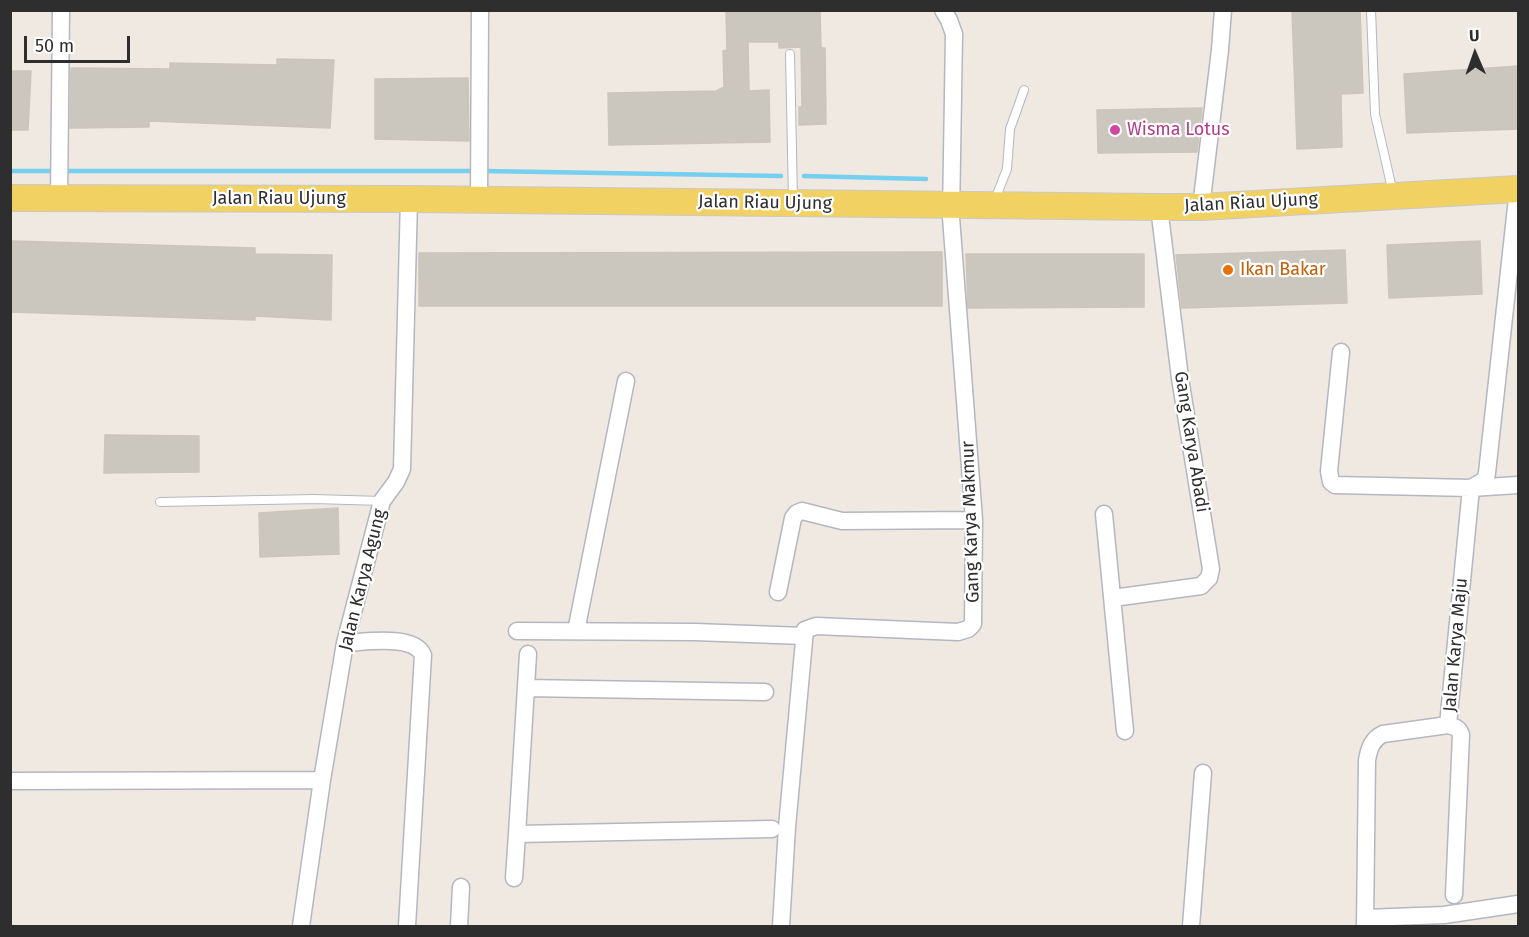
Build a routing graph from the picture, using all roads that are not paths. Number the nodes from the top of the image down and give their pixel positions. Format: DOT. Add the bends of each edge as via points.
graph roads {
  1 [pos="61,10"];
  2 [pos="480,10"];
  3 [pos="943,10"];
  4 [pos="1223,10"];
  5 [pos="1371,10"];
  6 [pos="790,54"];
  7 [pos="1024,90"];
  8 [pos="1518,189"];
  9 [pos="59,191"];
  10 [pos="480,194"];
  11 [pos="1394,196"];
  12 [pos="10,198"];
  13 [pos="409,199"];
  14 [pos="793,203"];
  15 [pos="952,204"];
  16 [pos="993,205"];
  17 [pos="1159,207"];
  18 [pos="1201,207"];
  19 [pos="1341,352"];
  20 [pos="626,381"];
  21 [pos="1518,485"];
  22 [pos="1471,488"];
  23 [pos="382,501"];
  24 [pos="160,502"];
  25 [pos="1104,514"];
  26 [pos="974,520"];
  27 [pos="778,592"];
  28 [pos="1113,598"];
  29 [pos="517,631"];
  30 [pos="576,631"];
  31 [pos="804,636"];
  32 [pos="345,643"];
  33 [pos="528,654"];
  34 [pos="526,688"];
  35 [pos="765,692"];
  36 [pos="1452,726"];
  37 [pos="1125,731"];
  38 [pos="1203,773"];
  39 [pos="321,780"];
  40 [pos="10,782"];
  41 [pos="780,828"];
  42 [pos="517,834"];
  43 [pos="514,878"];
  44 [pos="462,887"];
  45 [pos="1454,895"];
  46 [pos="1518,904"];
  47 [pos="1443,921"];
  48 [pos="1366,922"];
  49 [pos="301,927"];
  50 [pos="407,927"];
  51 [pos="459,927"];
  52 [pos="781,927"];
  53 [pos="1191,927"];
  1 -- 9 [label="street"];
  2 -- 10 [label="street"];
  3 -- 15 [label="street, Gang Karya Makmur" via="954,34"];
  4 -- 18 [label="street"];
  5 -- 11 [label="lane" via="1375,114"];
  6 -- 14 [label="lane"];
  7 -- 16 [label="lane" via="1010,129 1007,169"];
  8 -- 11 [label="main road, Jalan Riau Ujung"];
  8 -- 22 [label="street" via="1487,474 1485,480"];
  9 -- 12 [label="main road, Jalan Riau Ujung"];
  9 -- 13 [label="main road, Jalan Riau Ujung"];
  10 -- 13 [label="main road, Jalan Riau Ujung"];
  10 -- 14 [label="main road, Jalan Riau Ujung"];
  11 -- 18 [label="main road, Jalan Riau Ujung"];
  13 -- 23 [label="street, Jalan Karya Agung" via="402,469"];
  14 -- 15 [label="main road, Jalan Riau Ujung"];
  15 -- 16 [label="main road, Jalan Riau Ujung"];
  15 -- 26 [label="street, Gang Karya Makmur"];
  16 -- 17 [label="main road, Jalan Riau Ujung"];
  17 -- 18 [label="main road, Jalan Riau Ujung"];
  17 -- 28 [label="street, Gang Karya Abadi" via="1180,378 1211,569 1201,586"];
  19 -- 22 [label="street" via="1331,482"];
  20 -- 30 [label="street"];
  21 -- 22 [label="street"];
  22 -- 36 [label="street, Jalan Karya Maju"];
  23 -- 24 [label="lane"];
  23 -- 32 [label="street, Jalan Karya Agung"];
  25 -- 28 [label="street"];
  26 -- 27 [label="street" via="842,521 802,511 793,518"];
  26 -- 31 [label="street, Gang Karya Makmur" via="974,612 973,624 968,629 958,632 816,626 805,630"];
  28 -- 37 [label="street"];
  29 -- 30 [label="street"];
  30 -- 31 [label="street"];
  31 -- 41 [label="street"];
  32 -- 39 [label="street, Jalan Karya Agung"];
  32 -- 50 [label="street" via="405,642 423,655"];
  33 -- 34 [label="street"];
  34 -- 35 [label="street"];
  34 -- 42 [label="street"];
  36 -- 45 [label="street" via="1461,735"];
  36 -- 48 [label="street, Jalan Karya Maju" via="1383,734 1376,737 1369,749"];
  38 -- 53 [label="street"];
  39 -- 40 [label="street"];
  39 -- 49 [label="street, Jalan Karya Agung"];
  41 -- 42 [label="street"];
  41 -- 52 [label="street"];
  42 -- 43 [label="street"];
  44 -- 51 [label="street"];
  46 -- 47 [label="street"];
  47 -- 48 [label="street"];
}
